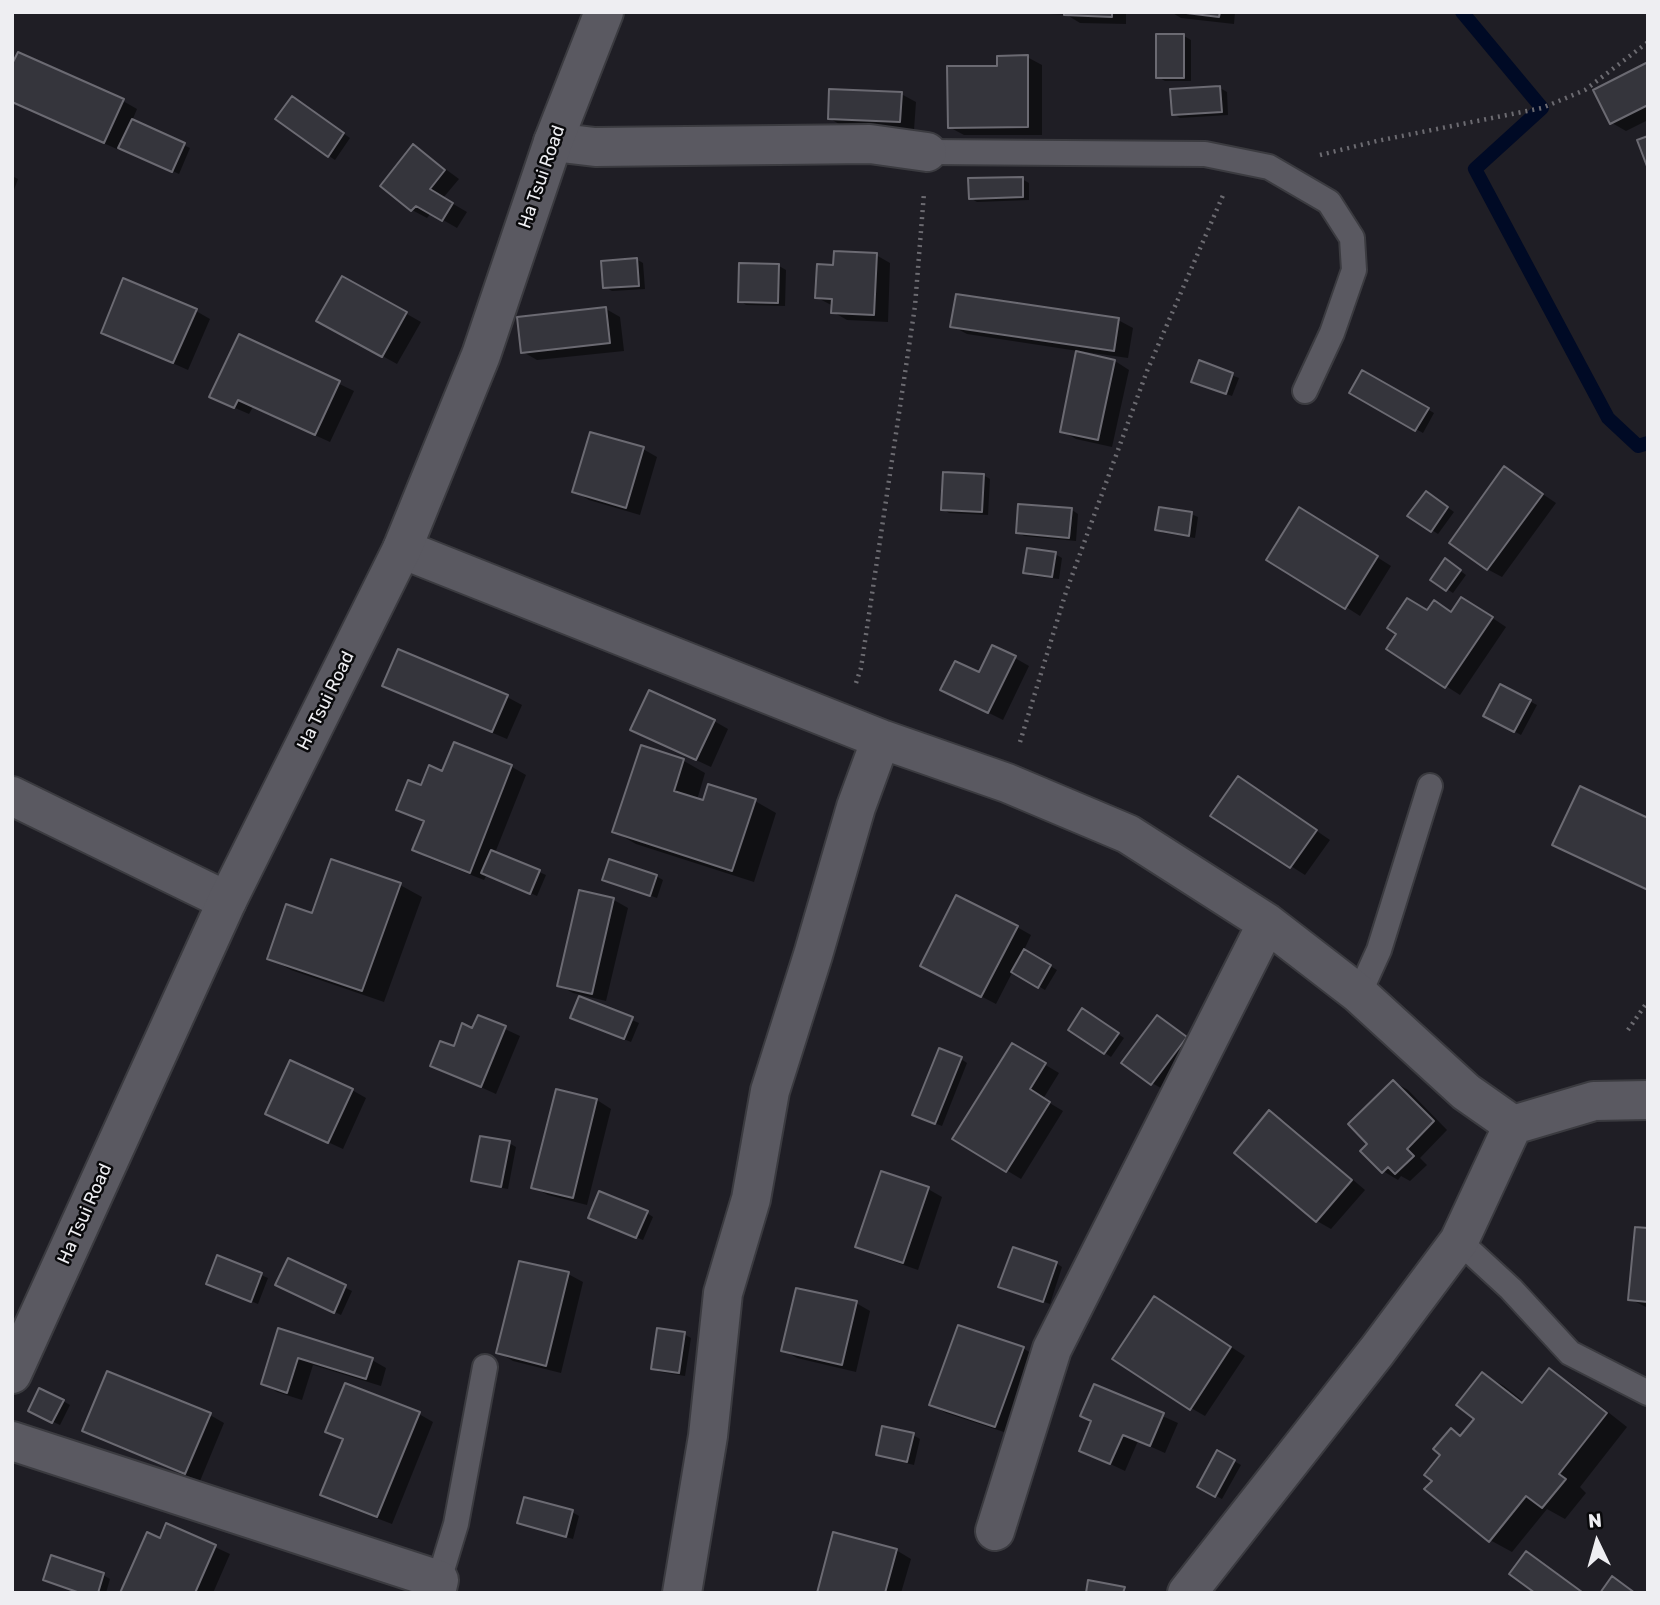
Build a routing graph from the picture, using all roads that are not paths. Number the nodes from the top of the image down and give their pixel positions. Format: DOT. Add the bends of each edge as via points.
graph roads {
  1 [pos="604,12"];
  2 [pos="553,142"];
  3 [pos="927,152"];
  4 [pos="1305,391"];
  5 [pos="402,549"];
  6 [pos="881,739"];
  7 [pos="1430,786"];
  8 [pos="12,796"];
  9 [pos="227,901"];
  10 [pos="1267,923"];
  11 [pos="1359,994"];
  12 [pos="1648,1100"];
  13 [pos="1513,1125"];
  14 [pos="1459,1241"];
  15 [pos="485,1367"];
  16 [pos="12,1374"];
  17 [pos="1648,1393"];
  18 [pos="12,1441"];
  19 [pos="995,1531"];
  20 [pos="438,1586"];
  21 [pos="1190,1591"];
  22 [pos="682,1593"];
  1 -- 2 [label="street, Ha Tsui Road"];
  2 -- 3 [label="street" via="596,147 870,144"];
  2 -- 5 [label="street, Ha Tsui Road" via="481,355"];
  3 -- 4 [label="lane" via="1205,154 1269,167 1329,202 1352,238 1354,270"];
  5 -- 6 [label="street"];
  5 -- 9 [label="street, Ha Tsui Road"];
  6 -- 10 [label="street" via="1007,783 1128,834"];
  6 -- 22 [label="street" via="770,1091 751,1199 723,1293 708,1436"];
  7 -- 11 [label="lane" via="1379,950"];
  8 -- 9 [label="street"];
  9 -- 16 [label="street, Ha Tsui Road"];
  10 -- 11 [label="street"];
  10 -- 19 [label="street" via="1052,1349"];
  11 -- 13 [label="street" via="1465,1092"];
  12 -- 13 [label="street" via="1594,1101"];
  13 -- 14 [label="street"];
  14 -- 17 [label="lane" via="1570,1353"];
  14 -- 21 [label="street"];
  15 -- 20 [label="lane" via="456,1524"];
  18 -- 20 [label="street"];
}
